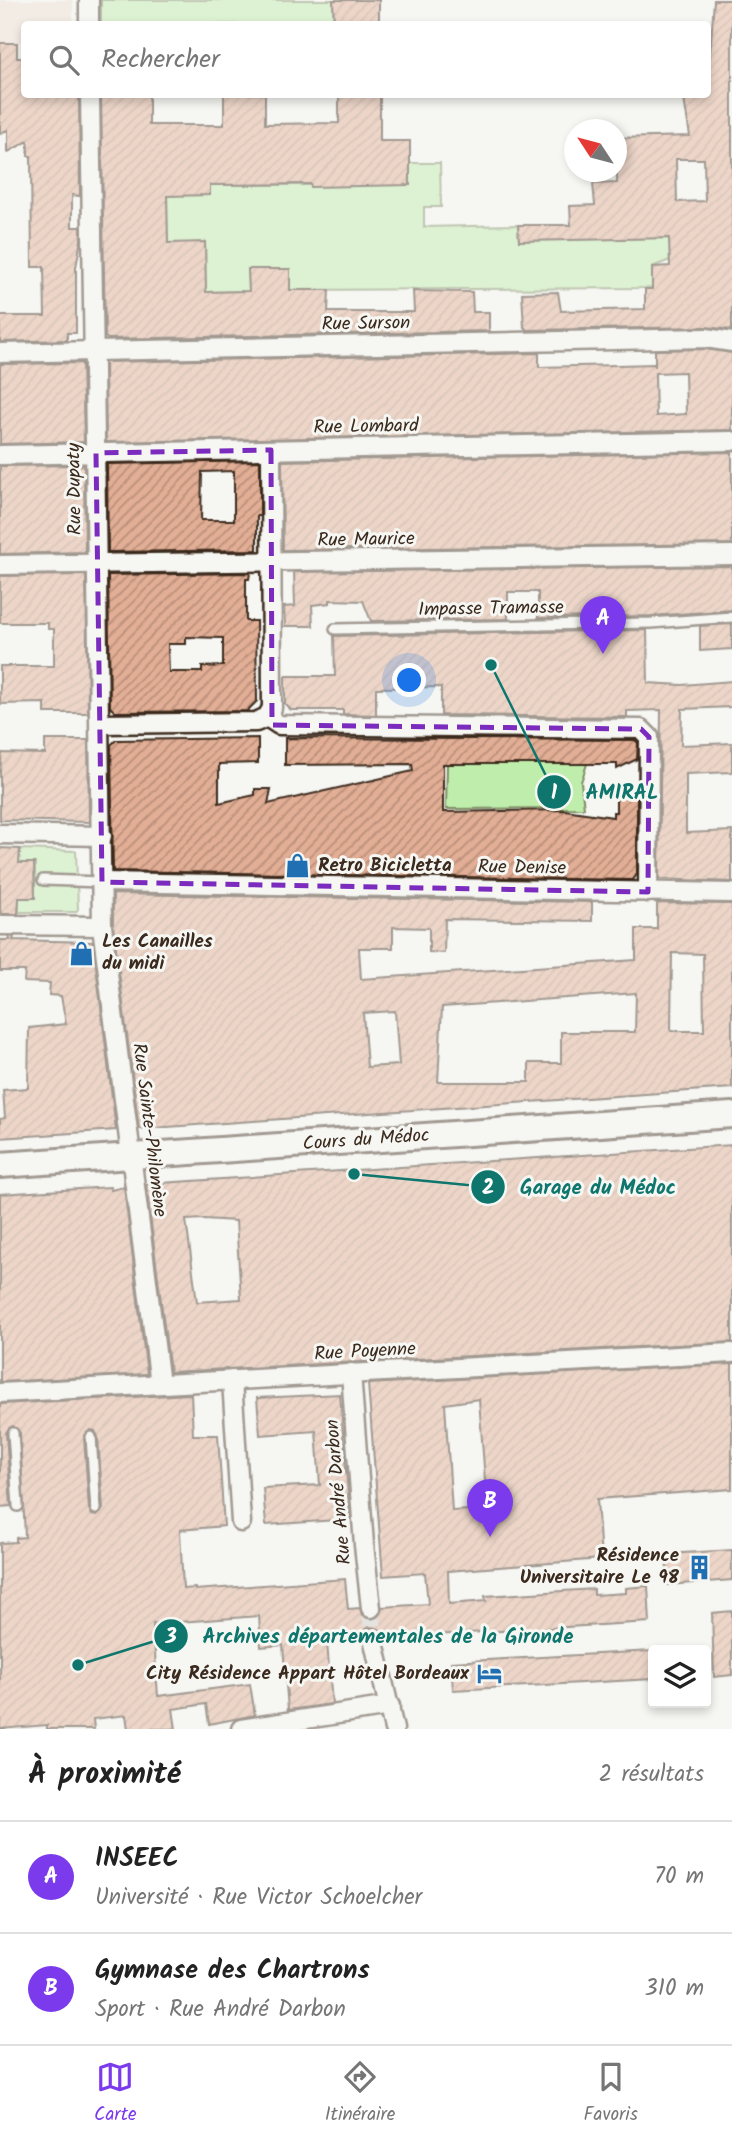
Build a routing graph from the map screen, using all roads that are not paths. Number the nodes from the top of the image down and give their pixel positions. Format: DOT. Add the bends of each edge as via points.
graph roads {
  1 [pos="89,0"];
  2 [pos="89,21"];
  3 [pos="90,98"];
  4 [pos="732,342"];
  5 [pos="94,352"];
  6 [pos="0,353"];
  7 [pos="732,441"];
  8 [pos="271,450"];
  9 [pos="96,453"];
  10 [pos="0,455"];
  11 [pos="732,555"];
  12 [pos="271,562"];
  13 [pos="97,564"];
  14 [pos="0,565"];
  15 [pos="732,617"];
  16 [pos="335,629"];
  17 [pos="267,717"];
  18 [pos="100,724"];
  19 [pos="0,834"];
  20 [pos="102,835"];
  21 [pos="43,880"];
  22 [pos="102,882"];
  23 [pos="648,892"];
  24 [pos="732,893"];
  25 [pos="0,925"];
  26 [pos="102,926"];
  27 [pos="732,1115"];
  28 [pos="132,1156"];
  29 [pos="0,1165"];
  30 [pos="732,1353"];
  31 [pos="351,1373"];
  32 [pos="232,1380"];
  33 [pos="160,1384"];
  34 [pos="7,1395"];
  35 [pos="13,1433"];
  36 [pos="91,1437"];
  37 [pos="18,1506"];
  38 [pos="96,1509"];
  39 [pos="240,1522"];
  40 [pos="371,1608"];
  41 [pos="373,1639"];
  42 [pos="390,1706"];
  43 [pos="241,1729"];
  44 [pos="394,1729"];
  1 -- 2 [label="street"];
  3 -- 5 [label="street, Rue Dupaty"];
  4 -- 5 [label="street, Rue Surson" via="693,338"];
  5 -- 6 [label="street, Rue Surson"];
  5 -- 9 [label="street, Rue Dupaty"];
  7 -- 8 [label="street, Rue Lombard"];
  8 -- 9 [label="street, Rue Lombard"];
  8 -- 12 [label="street"];
  9 -- 10 [label="street, Rue Lombard"];
  9 -- 13 [label="street, Rue Dupaty"];
  11 -- 12 [label="street, Rue Maurice"];
  12 -- 13 [label="street, Rue Maurice"];
  12 -- 17 [label="street" via="272,708"];
  13 -- 14 [label="street, Rue Maurice"];
  13 -- 18 [label="street, Rue Dupaty"];
  15 -- 16 [label="lane, Impasse Tramasse" via="651,623"];
  17 -- 18 [label="street" via="256,722"];
  17 -- 23 [label="street" via="279,725 641,729 649,737"];
  18 -- 20 [label="street, Rue Dupaty"];
  19 -- 20 [label="street"];
  20 -- 22 [label="street, Rue Dupaty"];
  21 -- 22 [label="lane"];
  22 -- 23 [label="street, Rue Denise"];
  22 -- 26 [label="street, Rue Sainte-Philomène"];
  23 -- 24 [label="street, Rue Denise"];
  25 -- 26 [label="street"];
  26 -- 28 [label="street, Rue Sainte-Philomène"];
  27 -- 28 [label="main road, Cours du Médoc"];
  28 -- 29 [label="main road, Cours du Médoc"];
  28 -- 33 [label="street, Rue Sainte-Philomène"];
  30 -- 31 [label="street, Rue Poyenne"];
  31 -- 32 [label="street, Rue Poyenne"];
  31 -- 40 [label="street, Rue André Darbon"];
  32 -- 33 [label="street, Rue Poyenne"];
  32 -- 39 [label="street"];
  33 -- 34 [label="street, Rue Poyenne"];
  35 -- 37 [label="lane"];
  36 -- 38 [label="lane"];
  41 -- 42 [label="street"];
  42 -- 43 [label="street"];
  42 -- 44 [label="street"];
}
